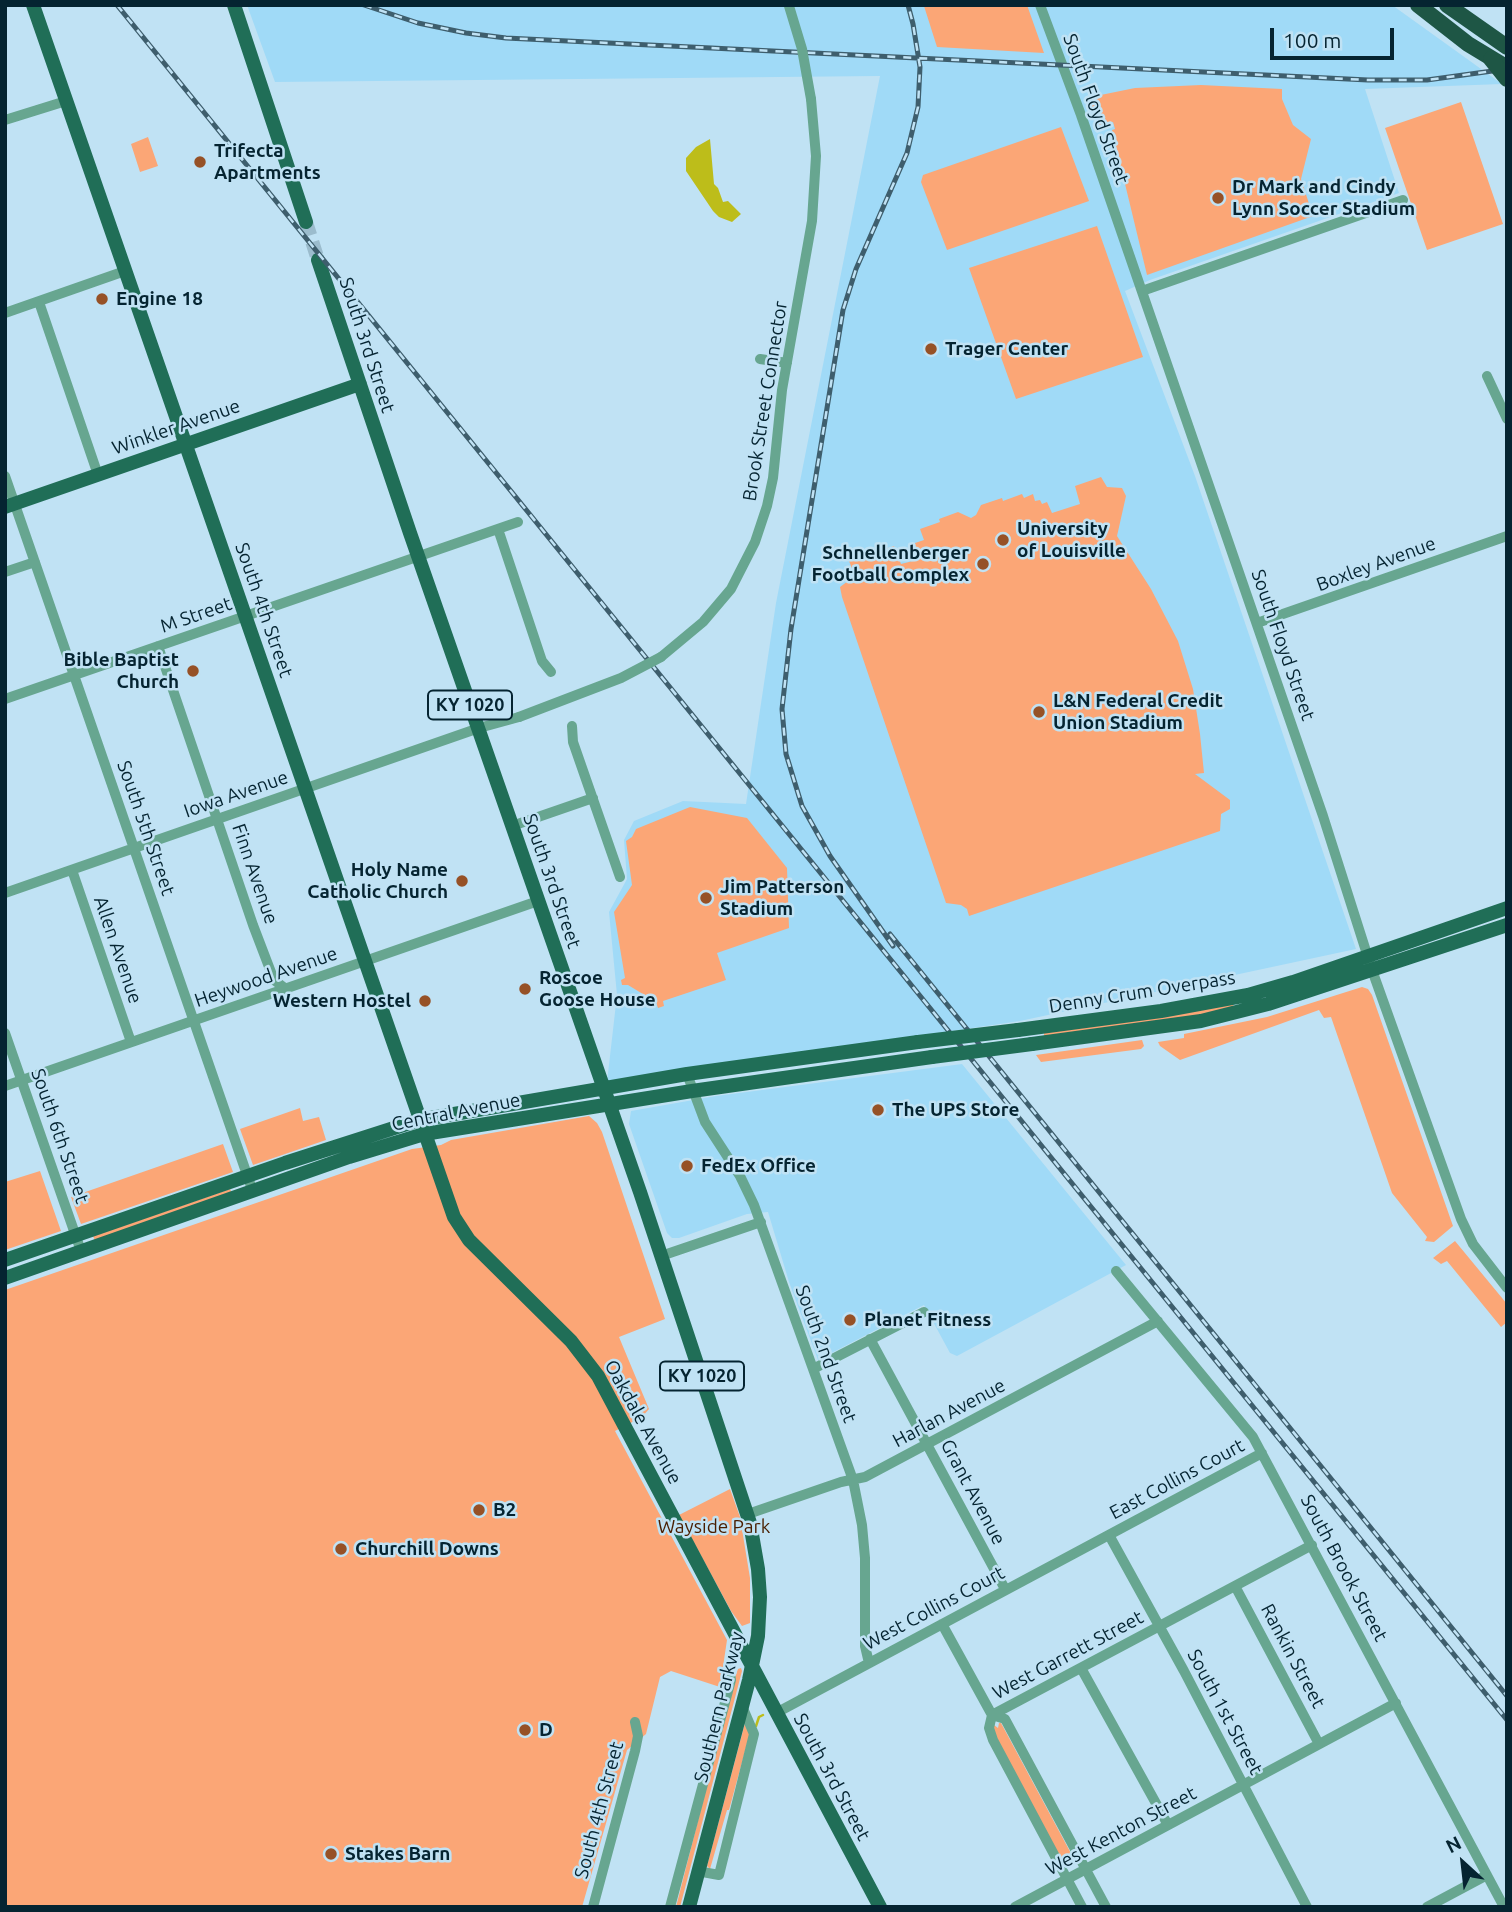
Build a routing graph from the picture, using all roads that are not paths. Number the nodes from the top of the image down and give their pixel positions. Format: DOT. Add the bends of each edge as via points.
graph roads {
  1 [pos="33,5"];
  2 [pos="234,5"];
  3 [pos="789,5"];
  4 [pos="1040,5"];
  5 [pos="1419,5"];
  6 [pos="1447,5"];
  7 [pos="1507,47"];
  8 [pos="1491,59"];
  9 [pos="1507,67"];
  10 [pos="1507,79"];
  11 [pos="66,101"];
  12 [pos="5,120"];
  13 [pos="1403,200"];
  14 [pos="306,222"];
  15 [pos="318,260"];
  16 [pos="125,271"];
  17 [pos="1142,291"];
  18 [pos="39,302"];
  19 [pos="5,313"];
  20 [pos="760,359"];
  21 [pos="787,363"];
  22 [pos="1488,376"];
  23 [pos="360,384"];
  24 [pos="1507,419"];
  25 [pos="186,444"];
  26 [pos="98,475"];
  27 [pos="5,476"];
  28 [pos="10,506"];
  29 [pos="518,522"];
  30 [pos="498,529"];
  31 [pos="1507,536"];
  32 [pos="419,556"];
  33 [pos="35,562"];
  34 [pos="5,572"];
  35 [pos="246,616"];
  36 [pos="1257,623"];
  37 [pos="158,646"];
  38 [pos="551,671"];
  39 [pos="74,676"];
  40 [pos="5,699"];
  41 [pos="572,726"];
  42 [pos="478,728"];
  43 [pos="306,789"];
  44 [pos="593,799"];
  45 [pos="218,818"];
  46 [pos="512,826"];
  47 [pos="134,848"];
  48 [pos="72,870"];
  49 [pos="620,877"];
  50 [pos="5,893"];
  51 [pos="538,901"];
  52 [pos="1507,908"];
  53 [pos="1507,925"];
  54 [pos="367,961"];
  55 [pos="1370,963"];
  56 [pos="286,989"];
  57 [pos="194,1020"];
  58 [pos="5,1033"];
  59 [pos="131,1042"];
  60 [pos="918,1042"];
  61 [pos="932,1057"];
  62 [pos="687,1074"];
  63 [pos="22,1080"];
  64 [pos="5,1086"];
  65 [pos="603,1088"];
  66 [pos="692,1091"];
  67 [pos="609,1104"];
  68 [pos="422,1127"];
  69 [pos="248,1175"];
  70 [pos="253,1192"];
  71 [pos="761,1222"];
  72 [pos="459,1227"];
  73 [pos="76,1235"];
  74 [pos="81,1251"];
  75 [pos="661,1256"];
  76 [pos="5,1260"];
  77 [pos="1116,1271"];
  78 [pos="5,1278"];
  79 [pos="1507,1288"];
  80 [pos="923,1312"];
  81 [pos="1158,1321"];
  82 [pos="870,1339"];
  83 [pos="813,1369"];
  84 [pos="928,1444"];
  85 [pos="1262,1453"];
  86 [pos="853,1480"];
  87 [pos="748,1514"];
  88 [pos="1109,1535"];
  89 [pos="1312,1545"];
  90 [pos="1235,1586"];
  91 [pos="1005,1589"];
  92 [pos="942,1624"];
  93 [pos="1160,1626"];
  94 [pos="869,1663"];
  95 [pos="751,1666"];
  96 [pos="729,1667"];
  97 [pos="1081,1668"];
  98 [pos="1396,1703"];
  99 [pos="742,1706"];
  100 [pos="776,1713"];
  101 [pos="992,1715"];
  102 [pos="635,1722"];
  103 [pos="1319,1744"];
  104 [pos="1243,1785"];
  105 [pos="1168,1825"];
  106 [pos="1086,1869"];
  107 [pos="697,1871"];
  108 [pos="1487,1875"];
  109 [pos="1068,1879"];
  110 [pos="593,1907"];
  111 [pos="670,1907"];
  112 [pos="689,1907"];
  113 [pos="880,1907"];
  114 [pos="1015,1907"];
  115 [pos="1082,1907"];
  116 [pos="1106,1907"];
  117 [pos="1307,1907"];
  118 [pos="1427,1907"];
  119 [pos="1504,1907"];
  1 -- 11 [label="main road, South 4th Street"];
  2 -- 14 [label="main road"];
  3 -- 21 [label="street, Brook Street Connector, bridge" via="807,74 815,141 813,209"];
  4 -- 17 [label="street, South Floyd Street"];
  5 -- 8 [label="highway"];
  6 -- 7 [label="highway"];
  8 -- 9 [label="highway, bridge"];
  8 -- 10 [label="highway, bridge"];
  11 -- 12 [label="street"];
  11 -- 16 [label="main road, South 4th Street"];
  13 -- 17 [label="street"];
  15 -- 23 [label="main road, South 3rd Street"];
  16 -- 18 [label="street"];
  16 -- 25 [label="main road, South 4th Street"];
  17 -- 36 [label="street, South Floyd Street"];
  18 -- 19 [label="street"];
  18 -- 26 [label="street"];
  20 -- 21 [label="street"];
  21 -- 42 [label="street, Brook Street Connector, bridge" via="762,525 731,589 704,622 661,657 635,671"];
  22 -- 24 [label="street"];
  23 -- 25 [label="main road, Winkler Avenue"];
  23 -- 32 [label="main road, South 3rd Street / KY 1020"];
  25 -- 26 [label="main road, Winkler Avenue"];
  25 -- 35 [label="main road, South 4th Street"];
  26 -- 28 [label="main road, Winkler Avenue"];
  27 -- 28 [label="street, South 5th Street"];
  28 -- 33 [label="street, South 5th Street"];
  29 -- 30 [label="street, M Street"];
  30 -- 32 [label="street, M Street"];
  30 -- 38 [label="street" via="542,661"];
  31 -- 36 [label="street, Boxley Avenue"];
  32 -- 35 [label="street, M Street"];
  32 -- 42 [label="main road, South 3rd Street / KY 1020"];
  33 -- 34 [label="street"];
  33 -- 39 [label="street, South 5th Street"];
  35 -- 37 [label="street, M Street"];
  35 -- 43 [label="main road, South 4th Street"];
  36 -- 55 [label="street, South Floyd Street"];
  37 -- 39 [label="street, M Street"];
  37 -- 45 [label="street, Finn Avenue"];
  39 -- 40 [label="street, M Street"];
  39 -- 47 [label="street, South 5th Street"];
  41 -- 44 [label="street"];
  42 -- 43 [label="street, Iowa Avenue"];
  42 -- 46 [label="main road, South 3rd Street / KY 1020"];
  43 -- 45 [label="street, Iowa Avenue"];
  43 -- 54 [label="main road, South 4th Street"];
  44 -- 46 [label="street"];
  44 -- 49 [label="street"];
  45 -- 47 [label="street, Iowa Avenue"];
  45 -- 56 [label="street, Finn Avenue" via="274,980"];
  46 -- 51 [label="main road, South 3rd Street / KY 1020"];
  47 -- 48 [label="street, Iowa Avenue"];
  47 -- 57 [label="street, South 5th Street"];
  48 -- 50 [label="street, Iowa Avenue"];
  48 -- 59 [label="street, Allen Avenue"];
  51 -- 54 [label="street, Heywood Avenue"];
  51 -- 65 [label="main road, South 3rd Street / KY 1020"];
  52 -- 55 [label="main road"];
  53 -- 55 [label="main road"];
  54 -- 56 [label="street, Heywood Avenue"];
  54 -- 68 [label="main road, South 4th Street"];
  55 -- 60 [label="main road, Denny Crum Overpass, bridge" via="1161,1011"];
  55 -- 61 [label="main road, Denny Crum Overpass, bridge" via="1268,1004 1201,1021"];
  55 -- 79 [label="street, South Floyd Street" via="1465,1226"];
  56 -- 57 [label="street, Heywood Avenue"];
  57 -- 59 [label="street, Heywood Avenue"];
  57 -- 69 [label="street, South 5th Street"];
  58 -- 63 [label="street, South 6th Street"];
  59 -- 63 [label="street, Heywood Avenue"];
  60 -- 62 [label="main road, Central Avenue"];
  61 -- 66 [label="main road, Central Avenue"];
  62 -- 65 [label="main road, Central Avenue"];
  62 -- 66 [label="street, South 2nd Street"];
  63 -- 64 [label="street, Heywood Avenue"];
  63 -- 73 [label="street, South 6th Street"];
  65 -- 67 [label="main road, South 3rd Street / KY 1020"];
  65 -- 68 [label="main road, Central Avenue"];
  66 -- 67 [label="main road, Central Avenue"];
  66 -- 71 [label="street, South 2nd Street"];
  67 -- 68 [label="main road, Central Avenue"];
  67 -- 75 [label="main road, South 3rd Street / KY 1020"];
  68 -- 69 [label="main road, Central Avenue"];
  68 -- 70 [label="main road, Central Avenue"];
  68 -- 72 [label="main road, South 4th Street"];
  69 -- 70 [label="street, South 5th Street"];
  69 -- 73 [label="main road, Central Avenue"];
  70 -- 74 [label="main road, Central Avenue"];
  71 -- 75 [label="street"];
  71 -- 83 [label="street, South 2nd Street"];
  72 -- 95 [label="main road, Oakdale Avenue" via="570,1341 597,1376"];
  73 -- 74 [label="street, South 6th Street"];
  73 -- 76 [label="main road, Central Avenue"];
  74 -- 78 [label="main road, Central Avenue"];
  75 -- 87 [label="main road, South 3rd Street / KY 1020"];
  77 -- 81 [label="street, South Brook Street"];
  80 -- 82 [label="street"];
  81 -- 84 [label="street, Harlan Avenue"];
  81 -- 85 [label="street, South Brook Street"];
  82 -- 83 [label="street"];
  82 -- 84 [label="street, Grant Avenue"];
  83 -- 86 [label="street, South 2nd Street"];
  84 -- 86 [label="street, Harlan Avenue"];
  84 -- 91 [label="street, Grant Avenue"];
  85 -- 88 [label="street, East Collins Court"];
  85 -- 89 [label="street, South Brook Street"];
  86 -- 87 [label="street, Harlan Avenue"];
  86 -- 94 [label="street, South 2nd Street" via="865,1553"];
  87 -- 95 [label="main road, Southern Parkway / KY 1020" via="760,1597"];
  88 -- 91 [label="street, West Collins Court"];
  88 -- 93 [label="street, South 1st Street"];
  89 -- 90 [label="street, West Garrett Street"];
  89 -- 98 [label="street, South Brook Street"];
  90 -- 93 [label="street, West Garrett Street"];
  90 -- 103 [label="street, Rankin Street"];
  91 -- 92 [label="street, West Collins Court"];
  92 -- 94 [label="street, West Collins Court"];
  92 -- 101 [label="street"];
  93 -- 97 [label="street, West Garrett Street"];
  93 -- 104 [label="street, South 1st Street"];
  94 -- 100 [label="street, West Collins Court"];
  95 -- 99 [label="main road, Southern Parkway / KY 1020"];
  95 -- 100 [label="main road, South 3rd Street"];
  96 -- 111 [label="street" via="731,1680"];
  97 -- 101 [label="street, West Garrett Street"];
  97 -- 105 [label="street"];
  98 -- 103 [label="street, West Kenton Street"];
  98 -- 108 [label="street, South Brook Street"];
  99 -- 107 [label="main road, Southern Parkway / KY 1020"];
  99 -- 107 [label="street" via="754,1734 719,1875"];
  100 -- 113 [label="main road, South 3rd Street"];
  101 -- 106 [label="street" via="1005,1719"];
  101 -- 109 [label="street" via="989,1728 993,1740"];
  102 -- 110 [label="street, South 4th Street" via="635,1751"];
  103 -- 104 [label="street, West Kenton Street"];
  104 -- 105 [label="street, West Kenton Street"];
  104 -- 117 [label="street, South 1st Street"];
  105 -- 106 [label="street, West Kenton Street"];
  106 -- 109 [label="street, West Kenton Street"];
  106 -- 116 [label="street"];
  107 -- 112 [label="main road, Southern Parkway / KY 1020"];
  108 -- 118 [label="street"];
  108 -- 119 [label="street, South Brook Street"];
  109 -- 114 [label="street, West Kenton Street"];
  109 -- 115 [label="street"];
}
